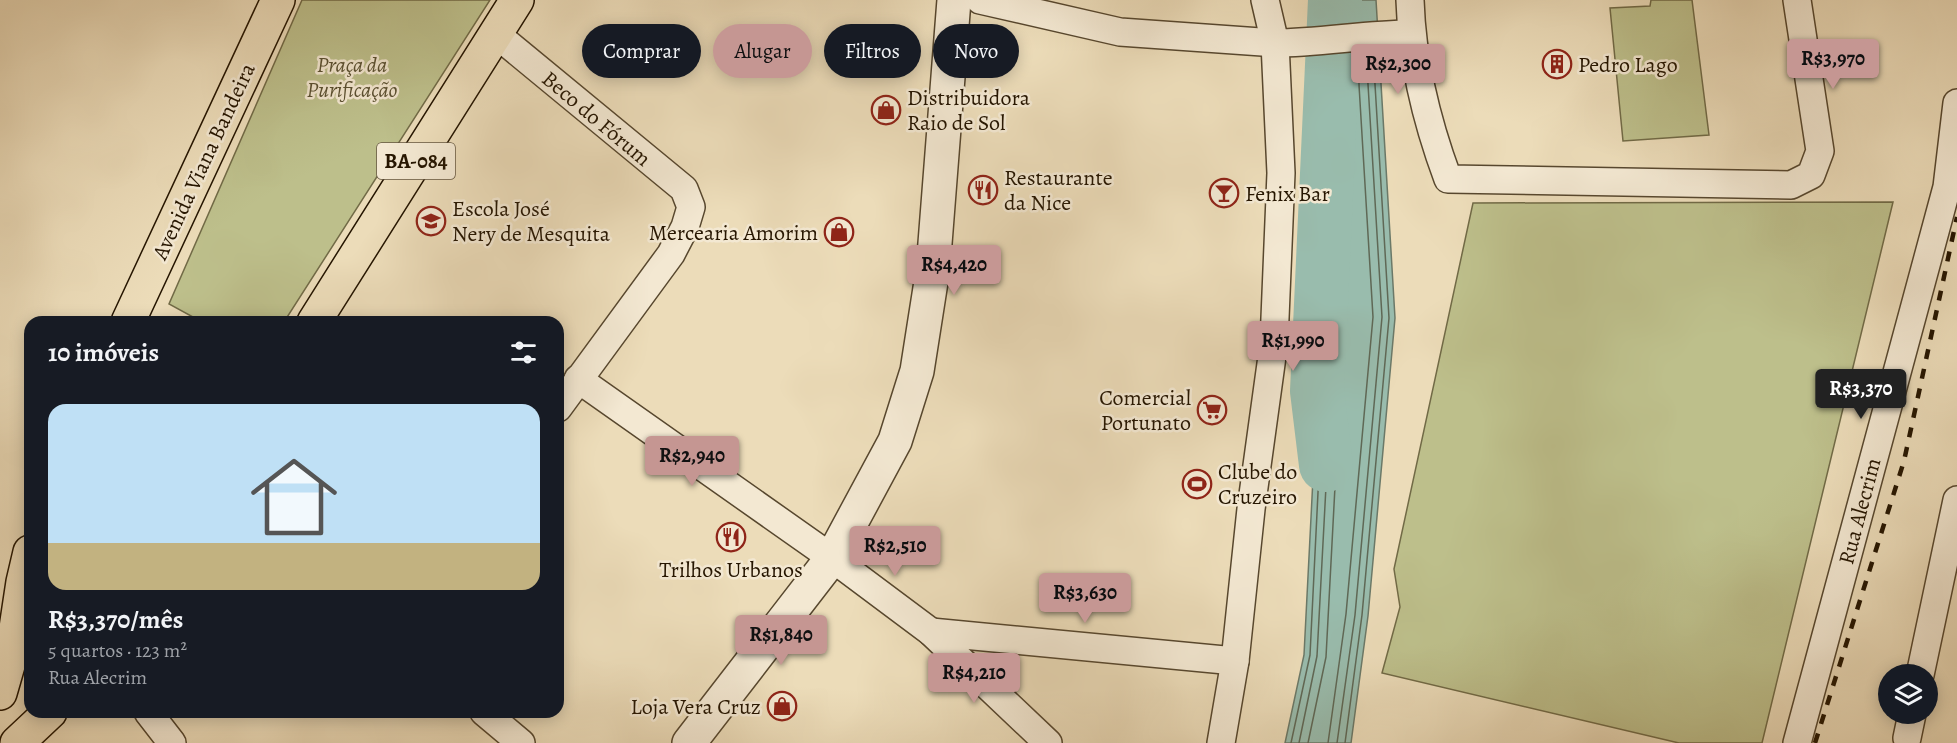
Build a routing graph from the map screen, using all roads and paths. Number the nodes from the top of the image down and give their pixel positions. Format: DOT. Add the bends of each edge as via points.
graph roads {
  1 [pos="278,0"];
  2 [pos="517,0"];
  3 [pos="954,0"];
  4 [pos="980,0"];
  5 [pos="1265,0"];
  6 [pos="1410,0"];
  7 [pos="1797,0"];
  8 [pos="496,33"];
  9 [pos="1398,34"];
  10 [pos="1286,43"];
  11 [pos="1957,103"];
  12 [pos="135,316"];
  13 [pos="318,316"];
  14 [pos="578,379"];
  15 [pos="564,399"];
  16 [pos="1957,500"];
  17 [pos="832,558"];
  18 [pos="24,578"];
  19 [pos="931,632"];
  20 [pos="14,649"];
  21 [pos="1235,661"];
  22 [pos="1922,664"];
  23 [pos="0,693"];
  24 [pos="44,718"];
  25 [pos="153,718"];
  26 [pos="491,718"];
  27 [pos="17,743"];
  28 [pos="172,743"];
  29 [pos="521,743"];
  30 [pos="689,743"];
  31 [pos="1048,743"];
  32 [pos="1221,743"];
  33 [pos="1797,743"];
  1 -- 12 [label="main road, Avenida Viana Bandeira"];
  2 -- 8 [label="main road, BA-084"];
  3 -- 17 [label="street" via="933,269 916,371 895,441"];
  4 -- 10 [label="street" via="1120,32"];
  5 -- 10 [label="street"];
  6 -- 9 [label="street"];
  7 -- 9 [label="street" via="1820,151 1811,175 1791,185 1448,179"];
  8 -- 13 [label="main road, BA-084"];
  8 -- 14 [label="street, Beco do Fórum" via="684,189 691,207 671,254"];
  9 -- 10 [label="street"];
  10 -- 21 [label="street" via="1274,342"];
  11 -- 33 [label="street, Rua Alecrim" via="1947,187"];
  14 -- 15 [label="street"];
  14 -- 17 [label="street"];
  16 -- 22 [label="street"];
  17 -- 19 [label="street"];
  17 -- 30 [label="street"];
  18 -- 20 [label="main road"];
  19 -- 21 [label="street"];
  19 -- 31 [label="street"];
  20 -- 23 [label="main road"];
  21 -- 32 [label="street"];
  24 -- 27 [label="main road"];
  25 -- 28 [label="street"];
  26 -- 29 [label="street"];
}
